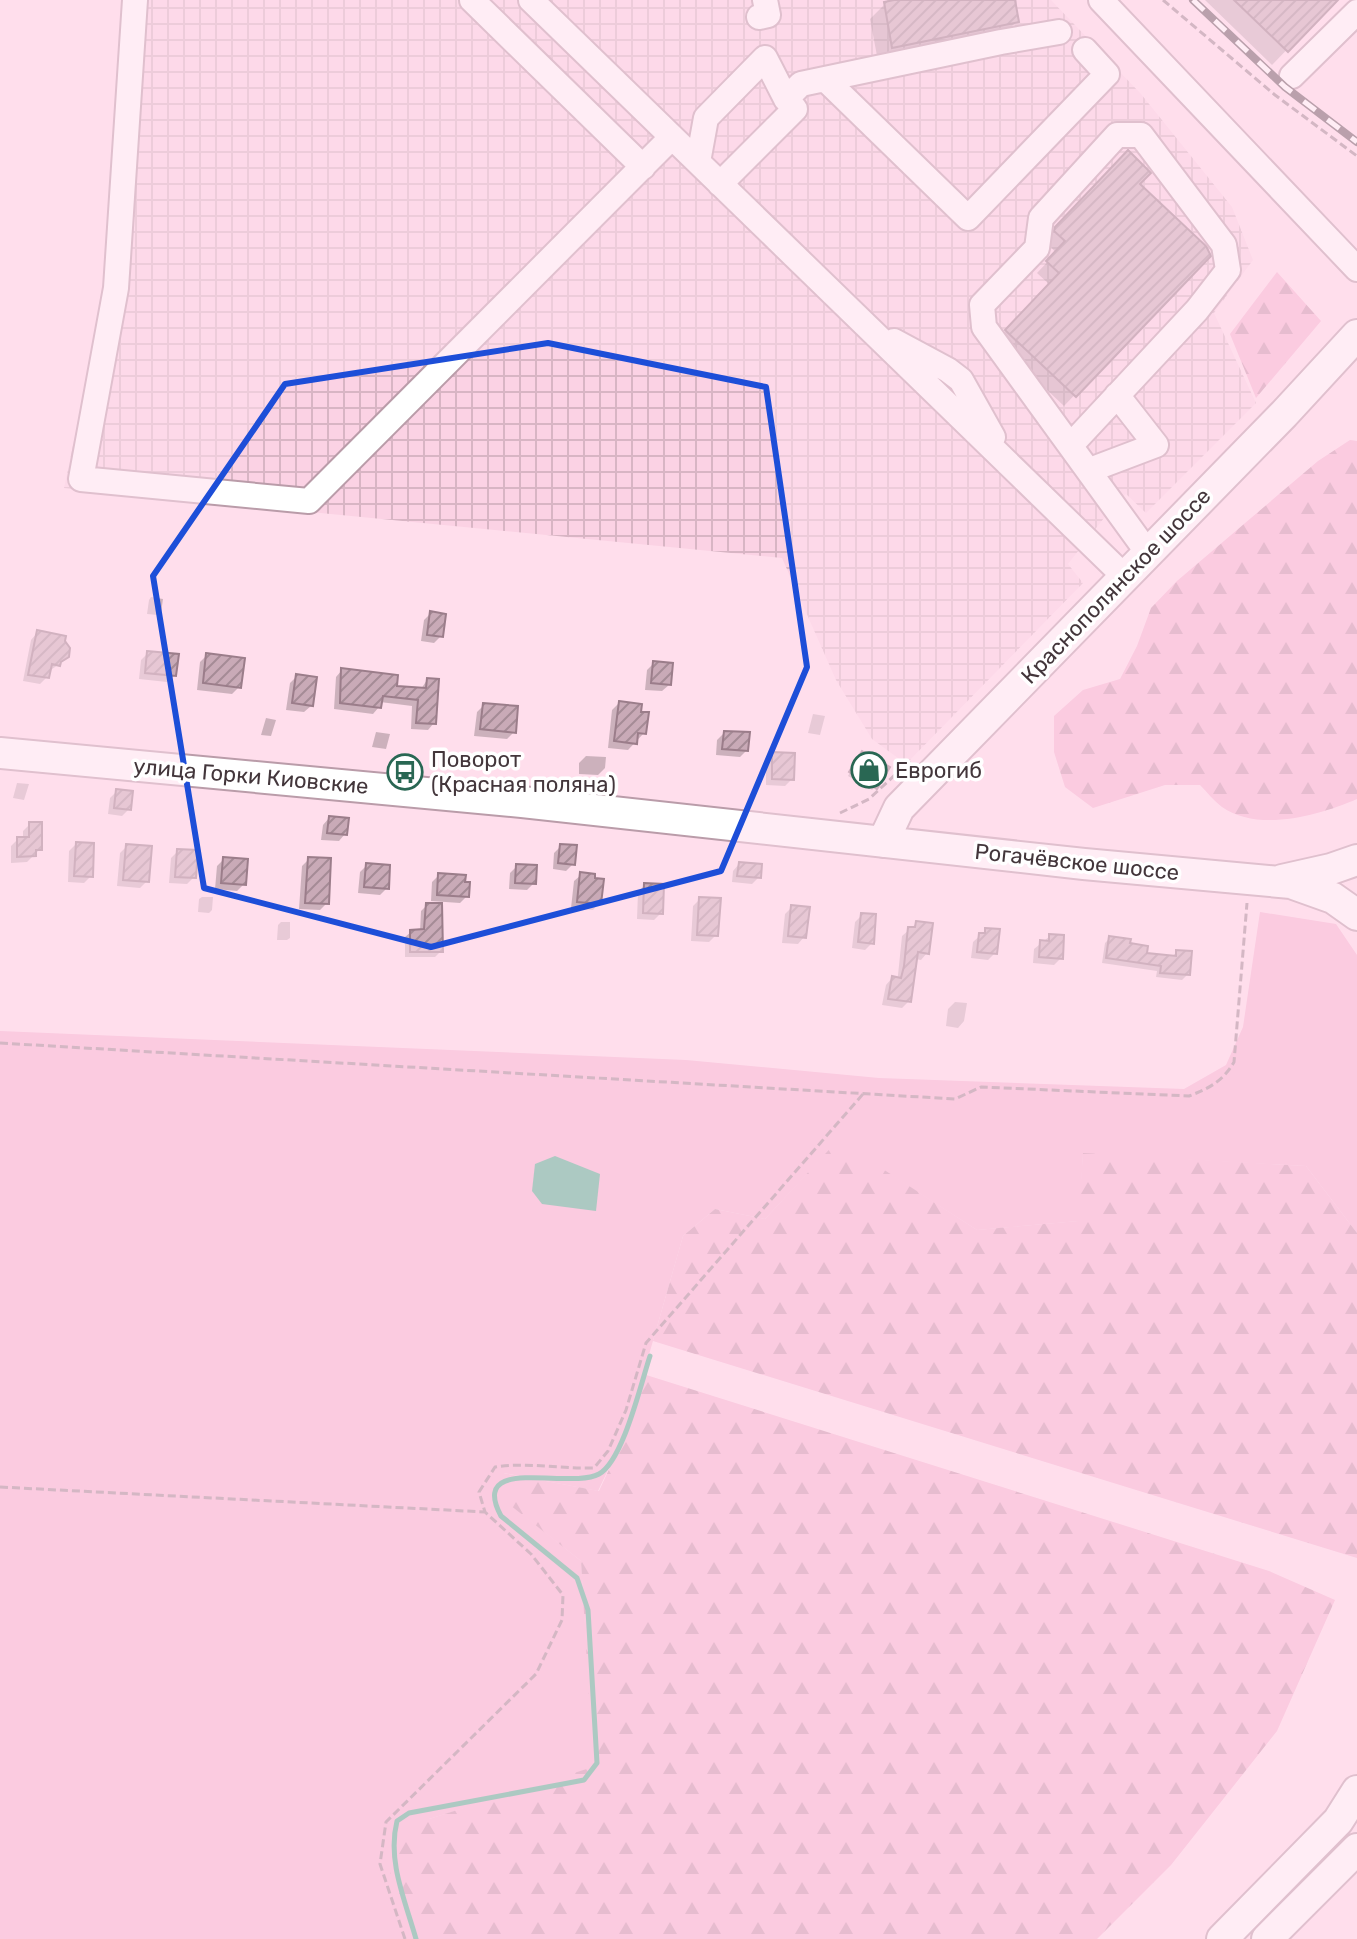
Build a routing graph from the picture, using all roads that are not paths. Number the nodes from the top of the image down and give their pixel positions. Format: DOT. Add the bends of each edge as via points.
graph roads {
  1 [pos="135,0"];
  2 [pos="472,0"];
  3 [pos="531,0"];
  4 [pos="1101,0"];
  5 [pos="1357,12"];
  6 [pos="1059,32"];
  7 [pos="1085,50"];
  8 [pos="1292,76"];
  9 [pos="825,79"];
  10 [pos="786,99"];
  11 [pos="672,137"];
  12 [pos="698,162"];
  13 [pos="643,167"];
  14 [pos="720,184"];
  15 [pos="1352,263"];
  16 [pos="1357,335"];
  17 [pos="1117,395"];
  18 [pos="1071,445"];
  19 [pos="1090,470"];
  20 [pos="1148,553"];
  21 [pos="1125,577"];
  22 [pos="0,753"];
  23 [pos="883,842"];
  24 [pos="1357,860"];
  25 [pos="1260,880"];
  26 [pos="1357,915"];
  27 [pos="1357,1791"];
  28 [pos="1348,1810"];
  29 [pos="1357,1849"];
  30 [pos="1222,1939"];
  31 [pos="1267,1939"];
  1 -- 13 [label="street" via="116,288 81,479 309,501"];
  2 -- 13 [label="street"];
  3 -- 11 [label="street"];
  4 -- 15 [label="street"];
  5 -- 8 [label="street"];
  6 -- 9 [label="street"];
  7 -- 9 [label="street" via="1107,74 968,218"];
  9 -- 10 [label="street" via="801,84"];
  10 -- 12 [label="street" via="765,58 706,118"];
  10 -- 14 [label="street" via="795,109"];
  11 -- 12 [label="street"];
  11 -- 13 [label="street"];
  12 -- 14 [label="street"];
  14 -- 21 [label="street"];
  16 -- 20 [label="main road, Краснополянское шоссе"];
  17 -- 18 [label="street"];
  17 -- 18 [label="street" via="1228,270 1224,245 1141,135 1117,135 1041,218 1037,248 982,305 984,327"];
  17 -- 19 [label="street" via="1156,445"];
  18 -- 19 [label="street"];
  19 -- 20 [label="street"];
  20 -- 21 [label="main road, Краснополянское шоссе"];
  21 -- 23 [label="main road, Краснополянское шоссе" via="899,808"];
  22 -- 23 [label="main road, улица Горки Киовские"];
  23 -- 25 [label="main road, Рогачёвское шоссе"];
  24 -- 25 [label="main road, Рогачёвское шоссе"];
  25 -- 26 [label="main road, Рогачёвское шоссе" via="1291,883 1333,898"];
  27 -- 28 [label="main road"];
  28 -- 30 [label="main road"];
  29 -- 31 [label="main road"];
}
